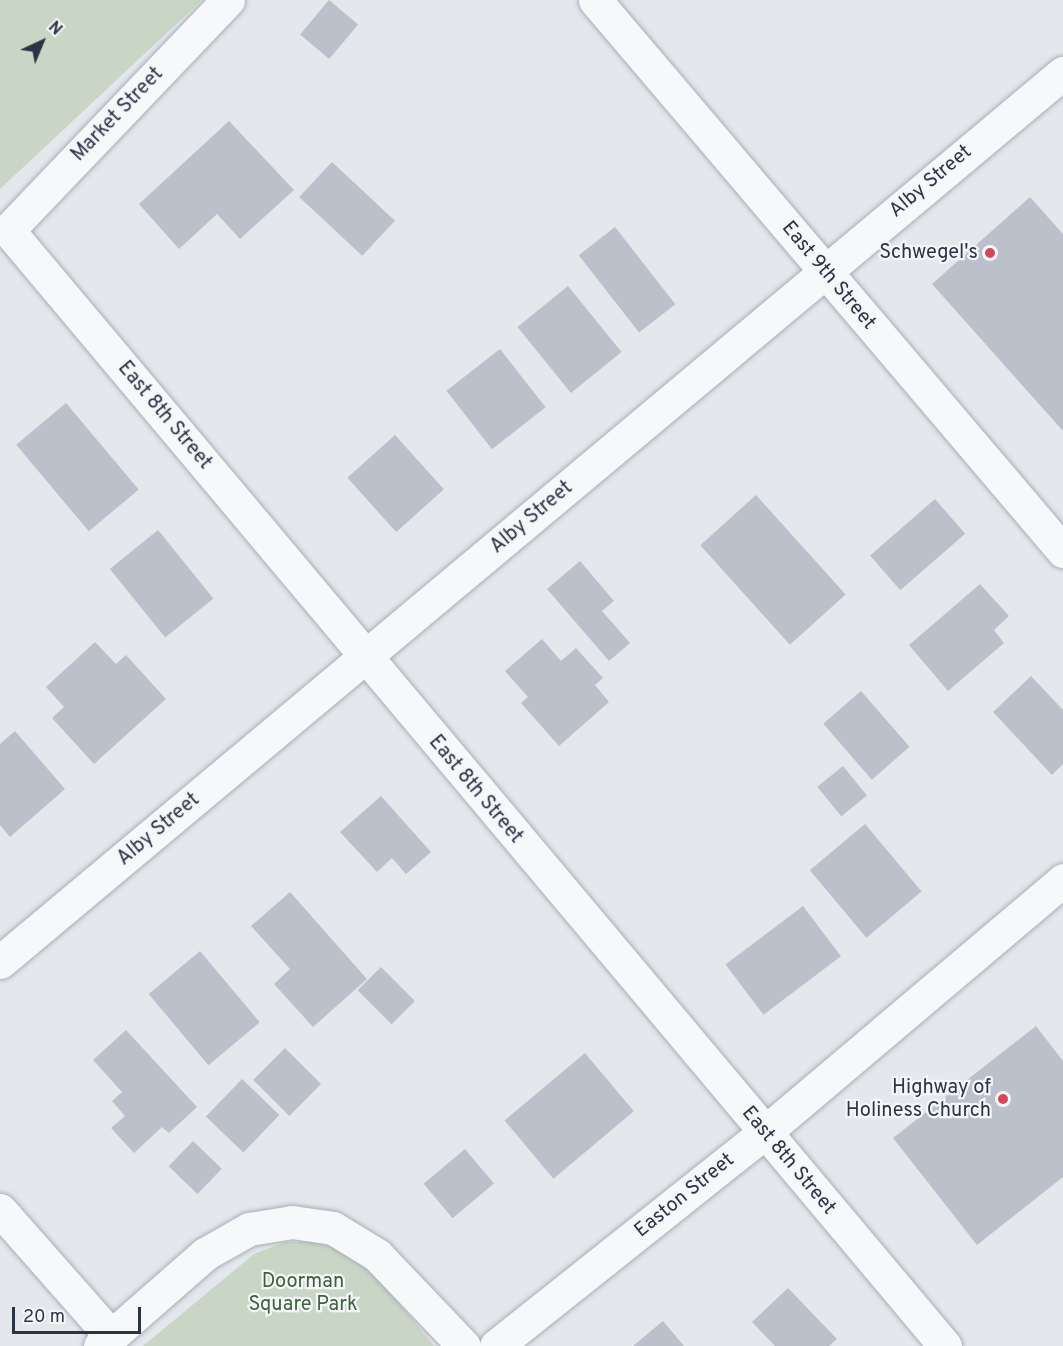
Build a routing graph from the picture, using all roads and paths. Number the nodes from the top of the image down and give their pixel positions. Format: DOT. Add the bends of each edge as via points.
graph roads {
  1 [pos="228,0"];
  2 [pos="595,0"];
  3 [pos="1063,73"];
  4 [pos="8,230"];
  5 [pos="824,271"];
  6 [pos="1063,551"];
  7 [pos="365,660"];
  8 [pos="1063,880"];
  9 [pos="0,962"];
  10 [pos="764,1133"];
  11 [pos="0,1210"];
  12 [pos="106,1341"];
  13 [pos="464,1346"];
  14 [pos="496,1346"];
  15 [pos="945,1346"];
  1 -- 4 [label="street, Market Street"];
  2 -- 5 [label="street, East 9th Street"];
  3 -- 5 [label="street, Alby Street"];
  4 -- 7 [label="street, East 8th Street"];
  5 -- 6 [label="street, East 9th Street"];
  5 -- 7 [label="street, Alby Street"];
  7 -- 9 [label="street, Alby Street"];
  7 -- 10 [label="street, East 8th Street"];
  8 -- 10 [label="street, Easton Street"];
  10 -- 14 [label="street, Easton Street"];
  10 -- 15 [label="street, East 8th Street"];
  11 -- 12 [label="street"];
  12 -- 13 [label="street" via="205,1254 270,1223 333,1228 353,1238 427,1305"];
}
